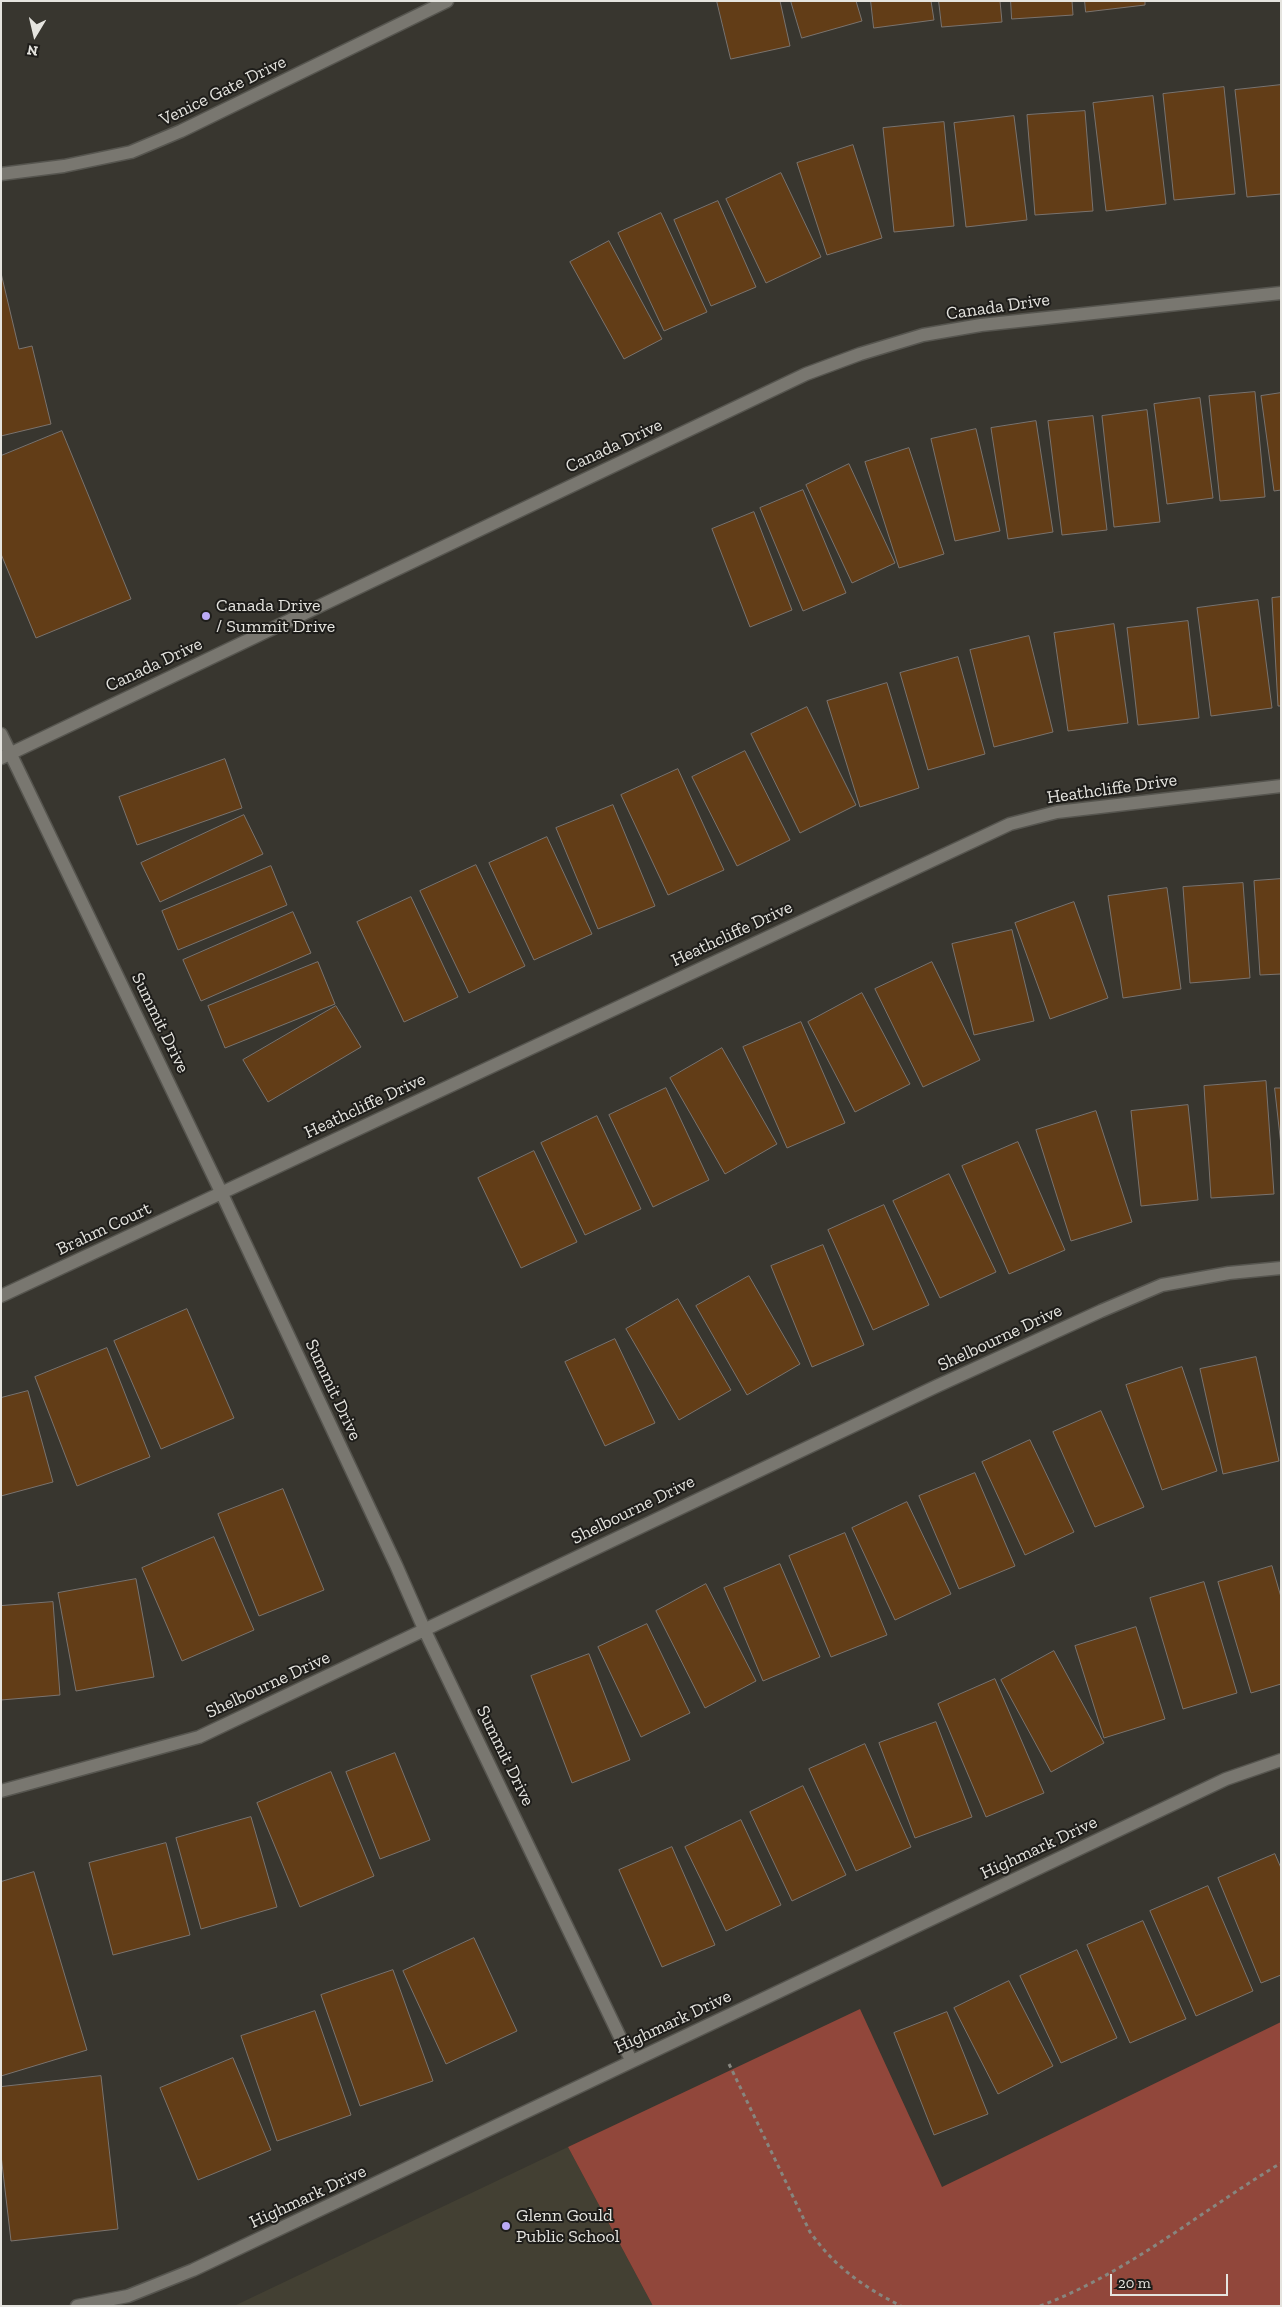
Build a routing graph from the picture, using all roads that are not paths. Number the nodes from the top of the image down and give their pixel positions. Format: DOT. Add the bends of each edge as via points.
graph roads {
  1 [pos="447,1"];
  2 [pos="1,174"];
  3 [pos="1281,293"];
  4 [pos="1,734"];
  5 [pos="6,755"];
  6 [pos="1281,786"];
  7 [pos="222,1194"];
  8 [pos="1281,1268"];
  9 [pos="1,1296"];
  10 [pos="425,1631"];
  11 [pos="1281,1760"];
  12 [pos="1,1791"];
  13 [pos="631,2060"];
  14 [pos="77,2306"];
  1 -- 2 [label="street, Venice Gate Drive" via="132,152 64,166"];
  3 -- 5 [label="street, Canada Drive" via="981,325 923,335 860,354 789,382"];
  4 -- 5 [label="street, Summit Drive"];
  5 -- 7 [label="street, Summit Drive"];
  6 -- 7 [label="street, Heathcliffe Drive" via="1057,812 1010,824"];
  7 -- 9 [label="street, Brahm Court"];
  7 -- 10 [label="street, Summit Drive"];
  8 -- 10 [label="street, Shelbourne Drive" via="1162,1285 691,1502"];
  10 -- 12 [label="street, Shelbourne Drive" via="199,1737"];
  10 -- 13 [label="street, Summit Drive"];
  11 -- 13 [label="street, Highmark Drive" via="1226,1779"];
  13 -- 14 [label="street, Highmark Drive" via="193,2270 128,2296"];
}
